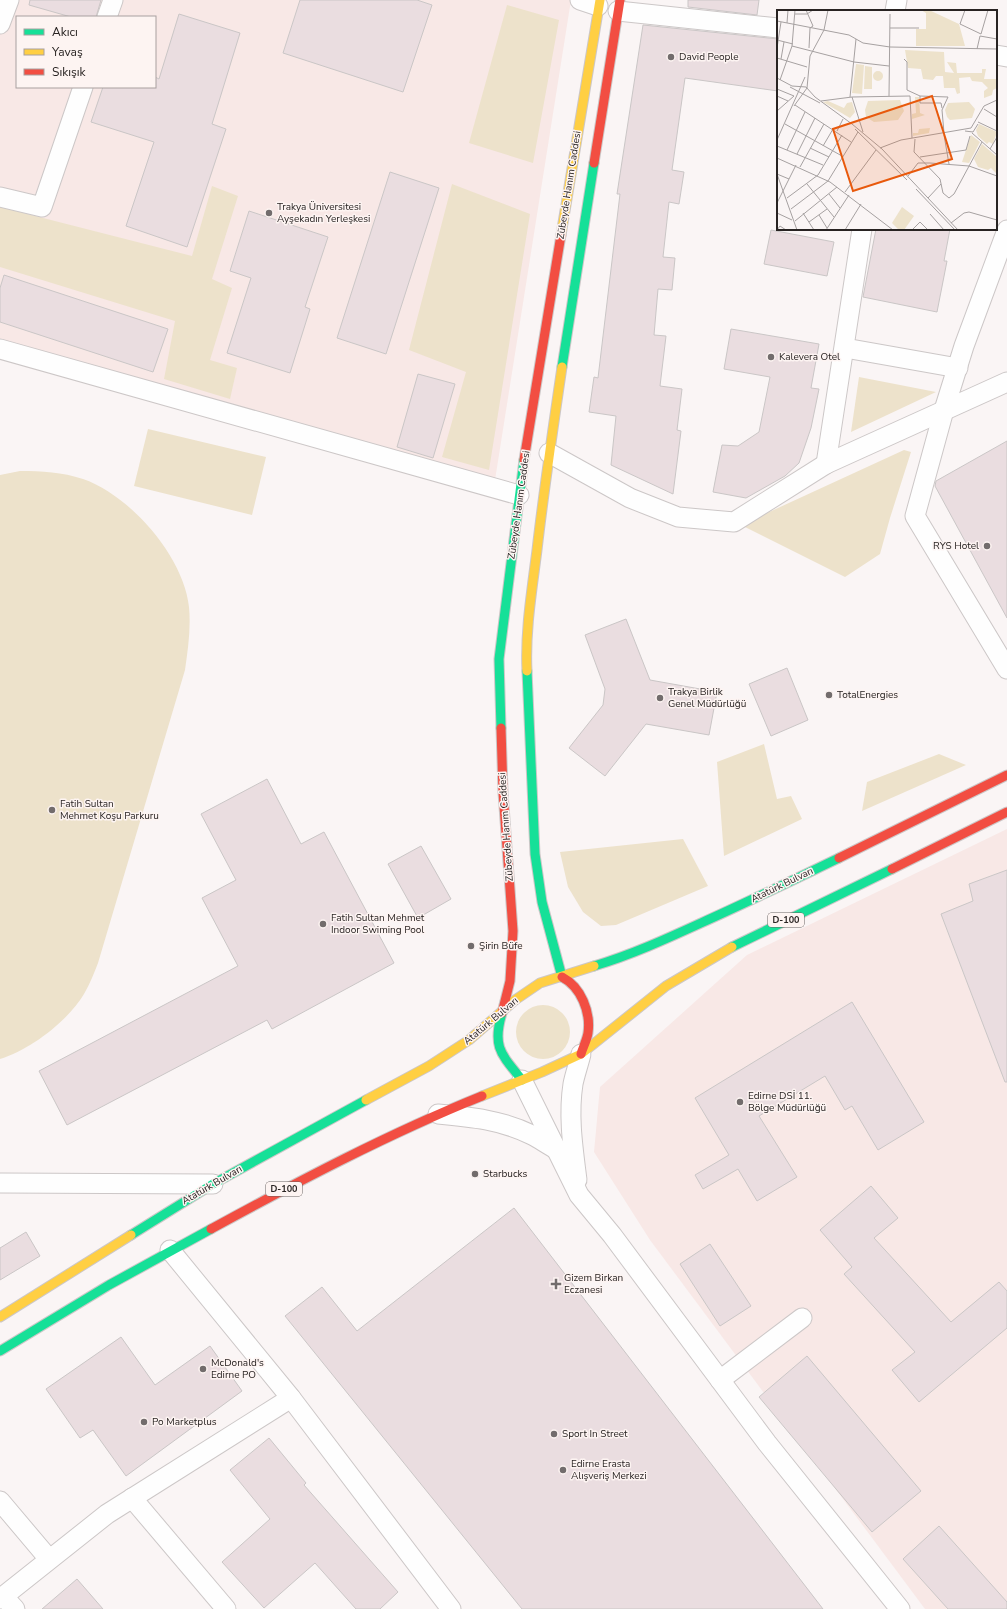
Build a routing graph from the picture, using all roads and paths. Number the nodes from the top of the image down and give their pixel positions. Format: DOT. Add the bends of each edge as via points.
graph roads {
  1 [pos="9,0"];
  2 [pos="113,0"];
  3 [pos="580,0"];
  4 [pos="897,0"];
  5 [pos="599,3"];
  6 [pos="619,5"];
  7 [pos="895,10"];
  8 [pos="107,16"];
  9 [pos="0,24"];
  10 [pos="777,28"];
  11 [pos="997,56"];
  12 [pos="1007,57"];
  13 [pos="83,88"];
  14 [pos="0,196"];
  15 [pos="862,230"];
  16 [pos="1007,230"];
  17 [pos="845,348"];
  18 [pos="0,349"];
  19 [pos="958,368"];
  20 [pos="1007,382"];
  21 [pos="944,410"];
  22 [pos="549,453"];
  23 [pos="826,464"];
  24 [pos="519,495"];
  25 [pos="1007,669"];
  26 [pos="1007,775"];
  27 [pos="1007,812"];
  28 [pos="562,977"];
  29 [pos="502,1013"];
  30 [pos="581,1054"];
  31 [pos="522,1080"];
  32 [pos="438,1114"];
  33 [pos="556,1150"];
  34 [pos="0,1183"];
  35 [pos="213,1184"];
  36 [pos="579,1196"];
  37 [pos="170,1250"];
  38 [pos="0,1317"];
  39 [pos="802,1318"];
  40 [pos="0,1351"];
  41 [pos="720,1380"];
  42 [pos="291,1398"];
  43 [pos="132,1498"];
  44 [pos="0,1501"];
  45 [pos="49,1559"];
  46 [pos="6,1602"];
  47 [pos="441,1605"];
  48 [pos="226,1609"];
  49 [pos="900,1609"];
  1 -- 9 [label="street"];
  2 -- 8 [label="street"];
  3 -- 5 [label="street"];
  4 -- 7 [label="street"];
  5 -- 24 [label="main road, Zübeyde Hanım Caddesi"];
  6 -- 10 [label="street"];
  6 -- 22 [label="main road"];
  11 -- 12 [label="street"];
  13 -- 14 [label="street" via="42,207"];
  15 -- 17 [label="street"];
  16 -- 19 [label="street"];
  17 -- 19 [label="street"];
  17 -- 23 [label="street"];
  18 -- 24 [label="street"];
  19 -- 21 [label="street"];
  20 -- 21 [label="street"];
  21 -- 23 [label="street"];
  21 -- 25 [label="street" via="915,516"];
  22 -- 23 [label="street" via="630,498 678,517 734,522"];
  22 -- 28 [label="main road" via="526,653 535,854 542,902"];
  24 -- 29 [label="main road, Zübeyde Hanım Caddesi" via="499,659 503,792 513,931 510,981"];
  26 -- 28 [label="main road, Atatürk Bulvarı" via="756,898 623,958"];
  27 -- 30 [label="main road, D-100" via="721,952 666,986"];
  28 -- 29 [label="main road, Atatürk Bulvarı" via="540,983"];
  28 -- 30 [label="main road" via="567,979 580,996 588,1019 588,1034"];
  29 -- 31 [label="main road" via="496,1040 504,1059"];
  29 -- 35 [label="main road, Atatürk Bulvarı" via="469,1040 429,1066"];
  30 -- 31 [label="main road, D-100"];
  30 -- 36 [label="street" via="573,1084 571,1113"];
  31 -- 32 [label="main road, D-100"];
  31 -- 33 [label="street"];
  32 -- 33 [label="street" via="473,1117 506,1124 533,1135"];
  32 -- 37 [label="main road, D-100" via="303,1179"];
  33 -- 36 [label="street"];
  34 -- 35 [label="street"];
  35 -- 38 [label="main road, Atatürk Bulvarı"];
  36 -- 41 [label="street" via="612,1235"];
  37 -- 40 [label="main road, D-100"];
  37 -- 42 [label="street"];
  39 -- 41 [label="street"];
  41 -- 49 [label="street" via="766,1443"];
  42 -- 43 [label="street"];
  42 -- 47 [label="street"];
  43 -- 45 [label="street"];
  43 -- 48 [label="street"];
  44 -- 45 [label="street"];
  45 -- 46 [label="street"];
}
